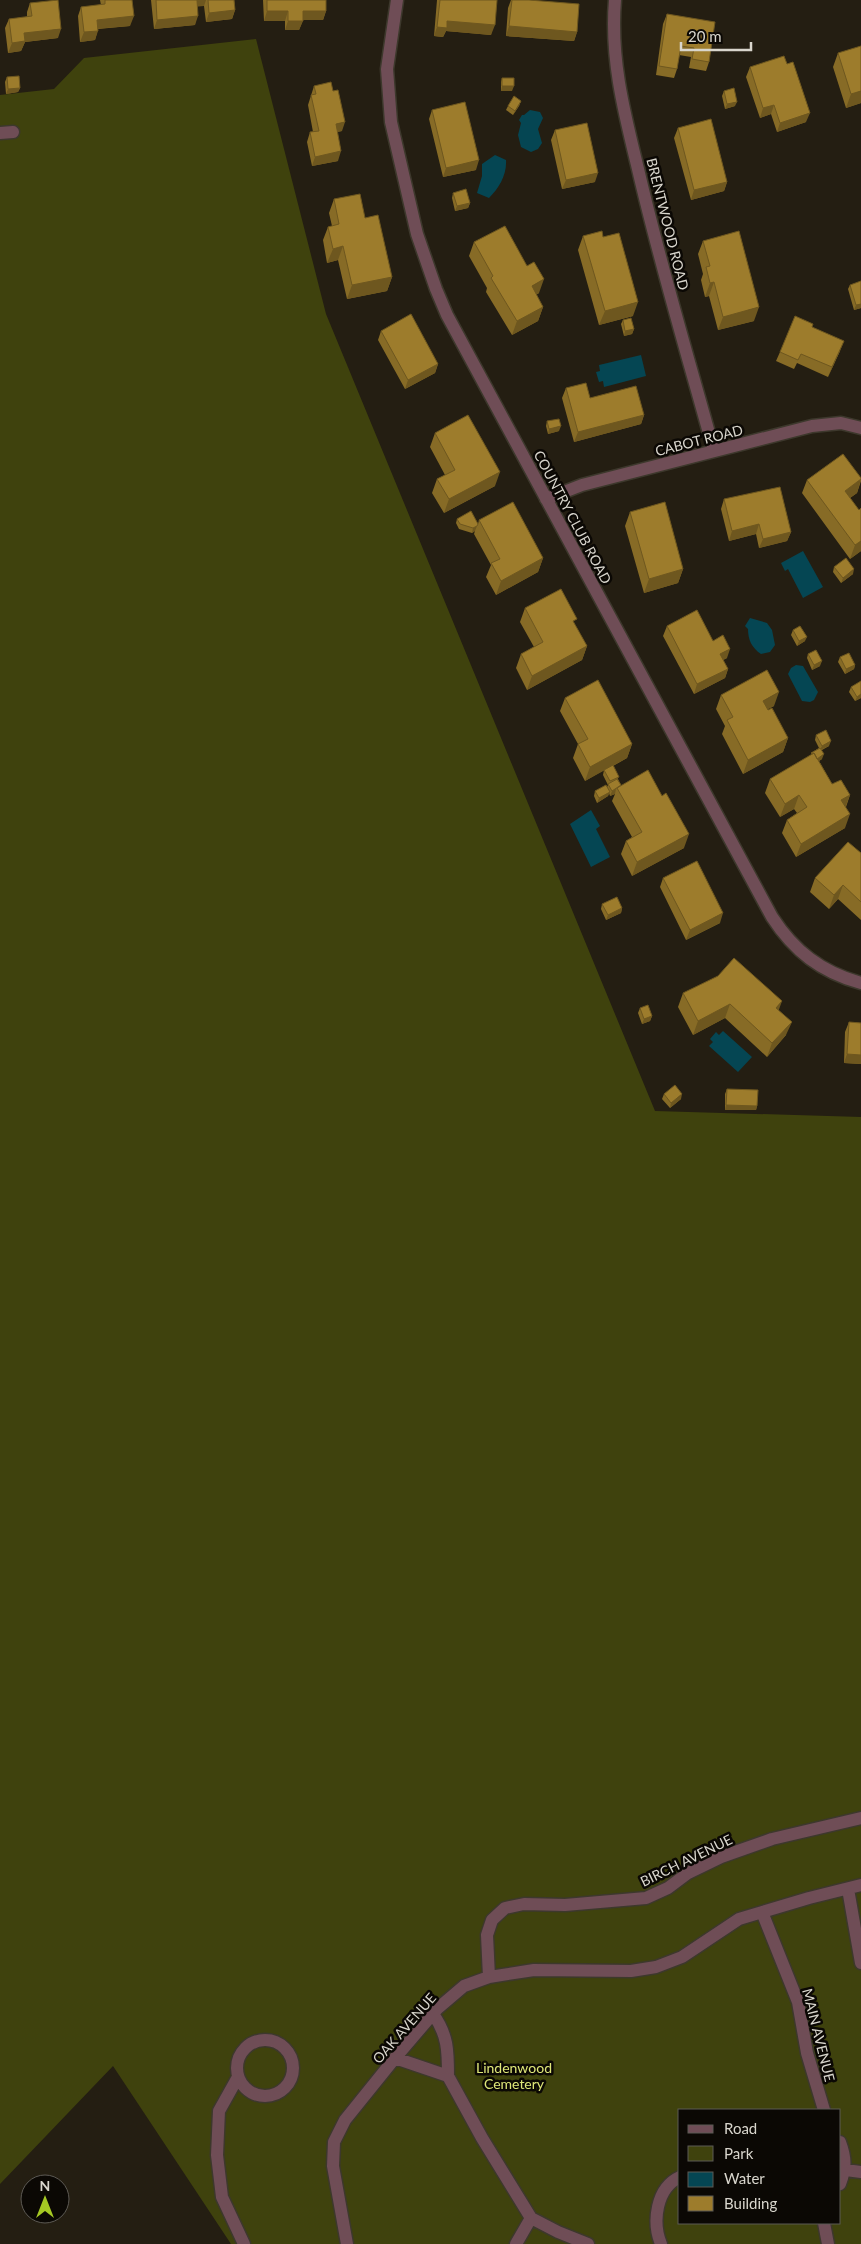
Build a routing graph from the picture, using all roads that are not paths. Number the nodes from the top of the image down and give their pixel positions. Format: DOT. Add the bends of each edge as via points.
graph roads {
  1 [pos="397,0"];
  2 [pos="615,0"];
  3 [pos="861,428"];
  4 [pos="714,451"];
  5 [pos="546,499"];
  6 [pos="861,983"];
  7 [pos="861,1818"];
  8 [pos="855,1887"];
  9 [pos="762,1912"];
  10 [pos="861,1963"];
  11 [pos="489,1977"];
  12 [pos="433,2014"];
  13 [pos="396,2058"];
  14 [pos="448,2076"];
  15 [pos="238,2077"];
  16 [pos="824,2109"];
  17 [pos="841,2145"];
  18 [pos="846,2170"];
  19 [pos="861,2172"];
  20 [pos="678,2178"];
  21 [pos="841,2182"];
  22 [pos="531,2218"];
  23 [pos="824,2224"];
  24 [pos="244,2244"];
  25 [pos="348,2244"];
  26 [pos="516,2244"];
  27 [pos="588,2244"];
  28 [pos="661,2244"];
  29 [pos="828,2244"];
  1 -- 5 [label="street, COUNTRY CLUB ROAD" via="387,69 389,104 416,234 447,315"];
  2 -- 4 [label="street, BRENTWOOD ROAD" via="614,58 627,125 649,218"];
  3 -- 4 [label="street, CABOT ROAD" via="827,423"];
  4 -- 5 [label="street, CABOT ROAD" via="582,485"];
  5 -- 6 [label="street, COUNTRY CLUB ROAD" via="782,933 817,965"];
  7 -- 11 [label="street, BIRCH AVENUE" via="772,1839 721,1857 646,1898 566,1905 524,1904 505,1908 492,1920 486,1935"];
  8 -- 9 [label="street, OAK AVENUE"];
  8 -- 10 [label="street"];
  9 -- 11 [label="street, OAK AVENUE" via="739,1919 682,1957 656,1967 631,1971 534,1970"];
  9 -- 16 [label="street, MAIN AVENUE" via="798,2002 807,2053"];
  11 -- 12 [label="street, OAK AVENUE" via="464,1986"];
  12 -- 13 [label="street, OAK AVENUE"];
  12 -- 14 [label="street" via="442,2028 448,2053"];
  13 -- 14 [label="street"];
  13 -- 25 [label="street, OAK AVENUE" via="345,2120 334,2142 333,2166"];
  14 -- 22 [label="street"];
  15 -- 15 [label="street" via="240,2055 256,2041 278,2043 292,2059 290,2081 274,2095 253,2093"];
  15 -- 24 [label="street" via="220,2111 217,2155 222,2197"];
  17 -- 18 [label="street"];
  18 -- 19 [label="street"];
  18 -- 21 [label="street"];
  20 -- 28 [label="street" via="662,2196 656,2218"];
  22 -- 26 [label="street"];
  22 -- 27 [label="street"];
  23 -- 29 [label="street"];
}
